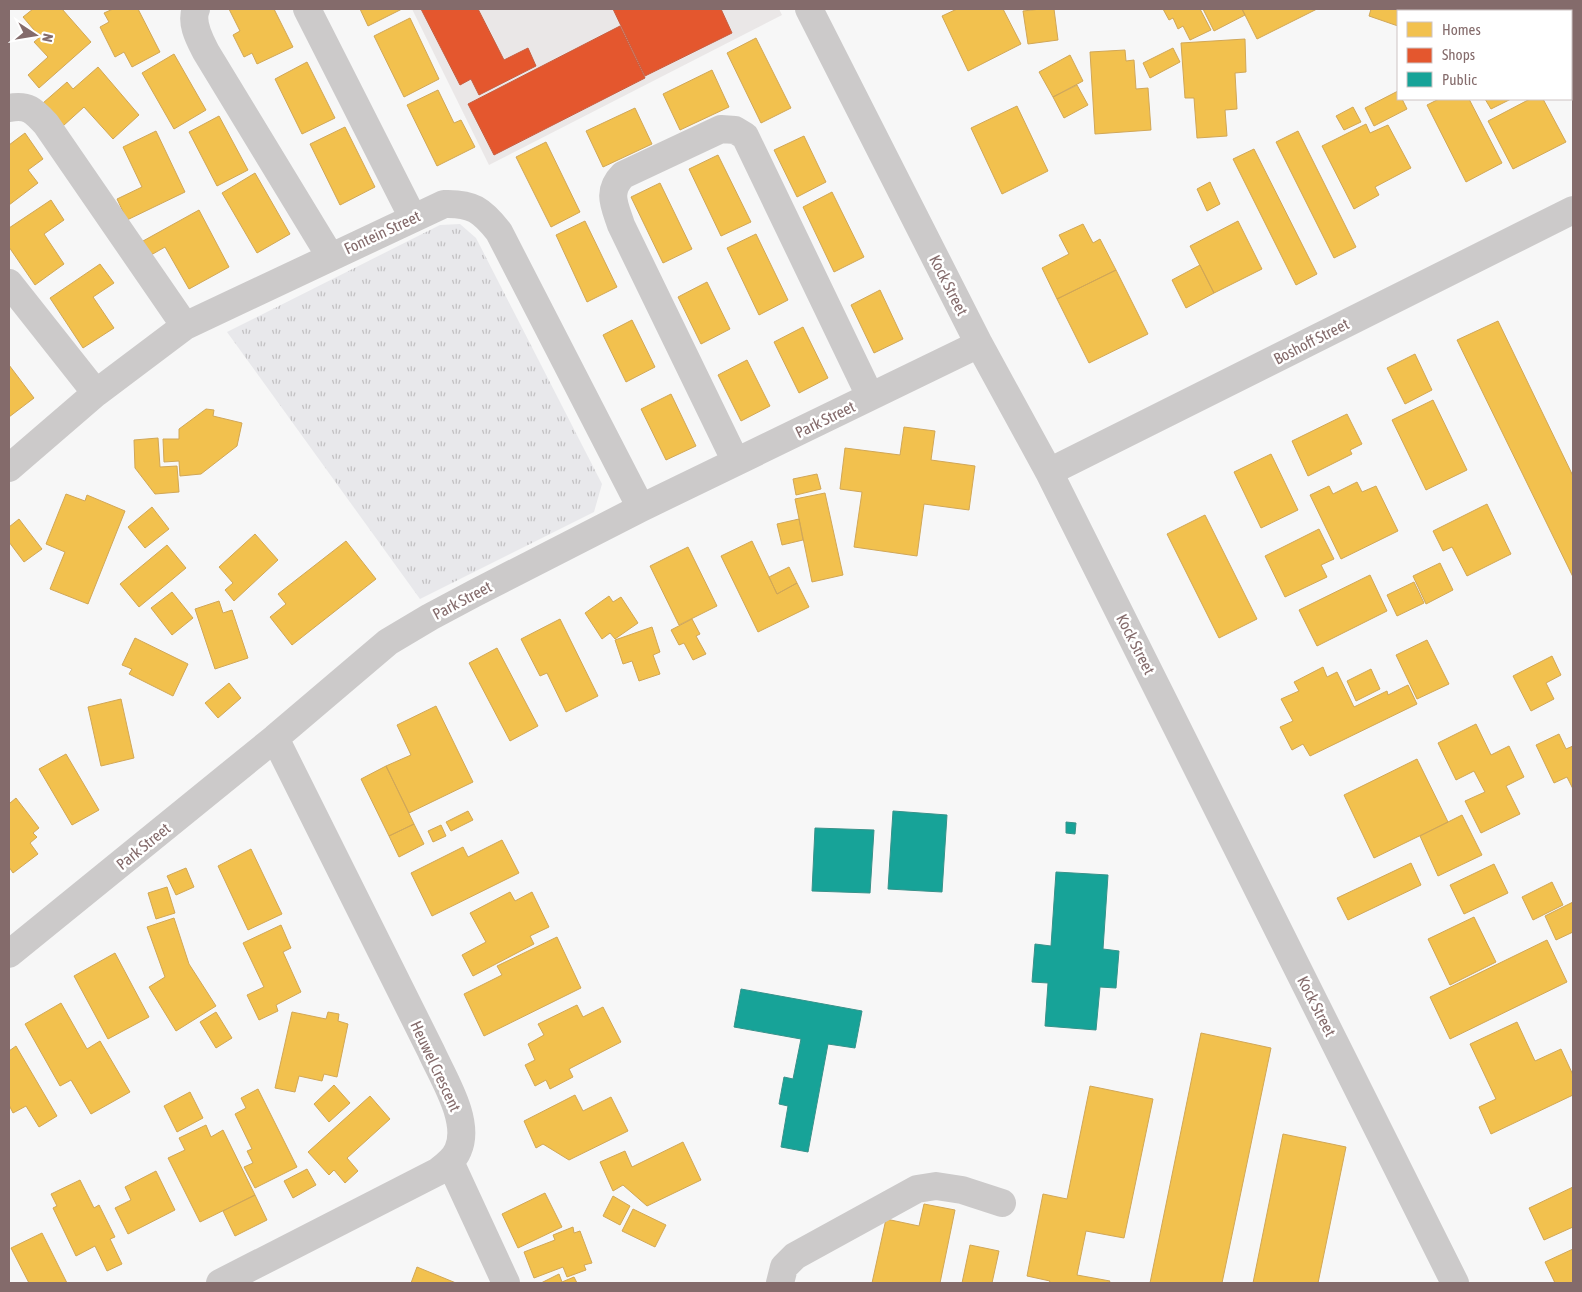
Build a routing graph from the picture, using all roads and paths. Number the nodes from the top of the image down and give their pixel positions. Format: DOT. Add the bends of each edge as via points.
graph roads {
  1 [pos="196,9"];
  2 [pos="307,9"];
  3 [pos="809,9"];
  4 [pos="9,108"];
  5 [pos="1573,210"];
  6 [pos="413,218"];
  7 [pos="330,256"];
  8 [pos="9,283"];
  9 [pos="185,326"];
  10 [pos="979,344"];
  11 [pos="96,393"];
  12 [pos="870,396"];
  13 [pos="736,462"];
  14 [pos="9,468"];
  15 [pos="1049,472"];
  16 [pos="641,508"];
  17 [pos="275,738"];
  18 [pos="9,954"];
  19 [pos="450,1162"];
  20 [pos="1002,1203"];
  21 [pos="220,1283"];
  22 [pos="506,1283"];
  23 [pos="780,1283"];
  24 [pos="1456,1283"];
  1 -- 7 [label="street" via="196,30 206,52"];
  2 -- 6 [label="street"];
  3 -- 10 [label="street, Kock Street"];
  4 -- 9 [label="street" via="32,109 46,124"];
  5 -- 15 [label="street, Boshoff Street"];
  6 -- 7 [label="street, Fontein Street"];
  6 -- 16 [label="street, Fontein Street" via="444,204 460,204 487,217 499,232"];
  7 -- 9 [label="street, Fontein Street"];
  8 -- 11 [label="street"];
  9 -- 11 [label="street, Fontein Street"];
  10 -- 12 [label="street, Park Street"];
  10 -- 15 [label="street, Kock Street"];
  11 -- 14 [label="street, Fontein Street"];
  12 -- 13 [label="street, Park Street"];
  12 -- 13 [label="street" via="745,136 735,130 721,129 623,175 613,190 621,225"];
  13 -- 16 [label="street, Park Street"];
  15 -- 24 [label="street, Kock Street"];
  16 -- 17 [label="street, Park Street" via="475,593 388,642"];
  17 -- 18 [label="street, Park Street"];
  17 -- 19 [label="street, Heuwel Crescent" via="454,1100 462,1121 463,1136"];
  19 -- 21 [label="street, Heuwel Crescent" via="437,1172"];
  19 -- 22 [label="street"];
  20 -- 23 [label="street" via="962,1190 936,1186 917,1189 795,1256 784,1267"];
}
